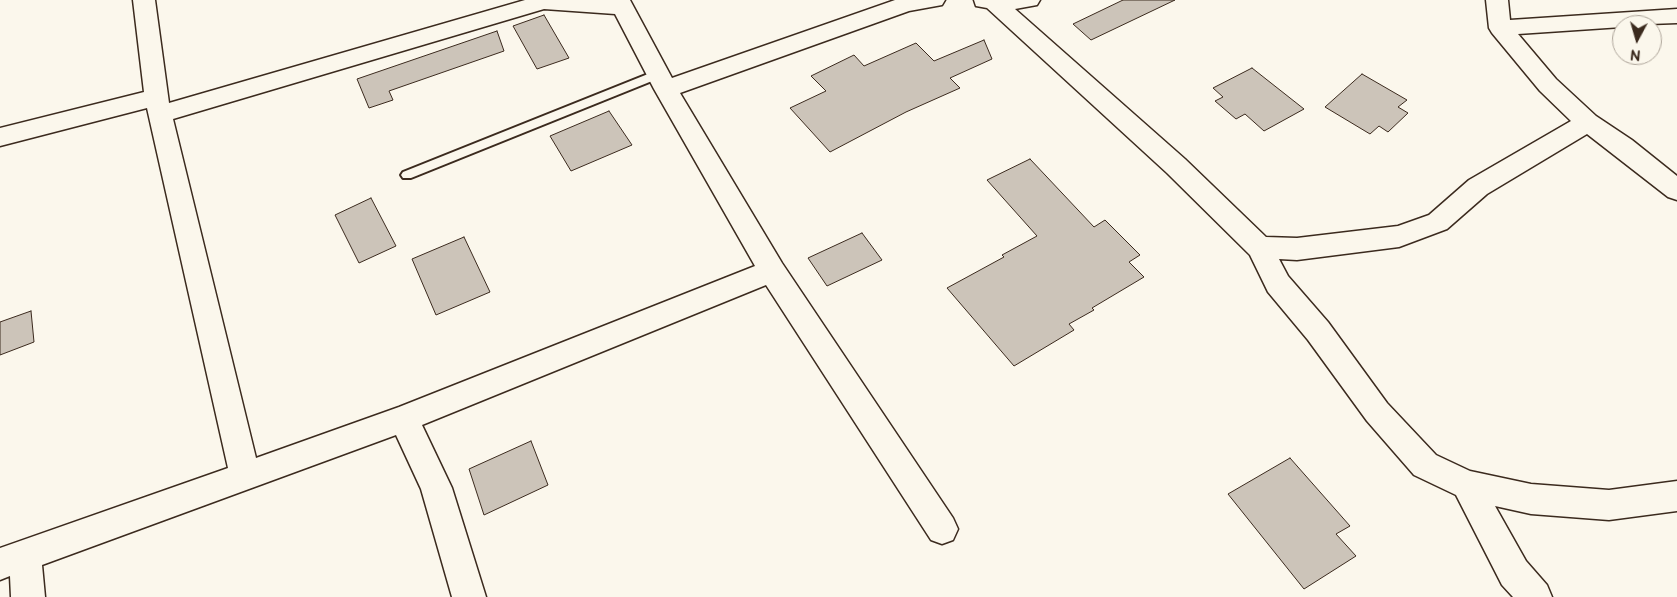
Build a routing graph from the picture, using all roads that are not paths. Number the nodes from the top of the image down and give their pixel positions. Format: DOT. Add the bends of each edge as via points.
graph roads {
  1 [pos="144,0"];
  2 [pos="934,0"];
  3 [pos="1029,0"];
  4 [pos="1497,0"];
  5 [pos="986,1"];
  6 [pos="622,4"];
  7 [pos="1677,16"];
  8 [pos="1500,28"];
  9 [pos="662,81"];
  10 [pos="158,105"];
  11 [pos="1587,122"];
  12 [pos="0,137"];
  13 [pos="407,175"];
  14 [pos="1677,189"];
  15 [pos="1260,248"];
  16 [pos="772,271"];
  17 [pos="404,419"];
  18 [pos="245,476"];
  19 [pos="1467,485"];
  20 [pos="1677,496"];
  21 [pos="942,529"];
  22 [pos="12,560"];
  23 [pos="28,597"];
  24 [pos="470,597"];
  25 [pos="1535,597"];
  1 -- 10 [label="street"];
  2 -- 9 [label="street" via="906,4"];
  3 -- 5 [label="street"];
  4 -- 8 [label="street"];
  5 -- 15 [label="street" via="1176,166"];
  6 -- 9 [label="street"];
  6 -- 10 [label="street" via="544,2"];
  7 -- 8 [label="street"];
  8 -- 11 [label="street" via="1548,84"];
  9 -- 13 [label="lane"];
  9 -- 16 [label="street"];
  10 -- 12 [label="street"];
  10 -- 18 [label="street"];
  11 -- 14 [label="street"];
  11 -- 15 [label="street" via="1478,187 1438,222 1399,236 1297,248"];
  15 -- 19 [label="street" via="1278,284 1318,331 1377,412 1425,465"];
  16 -- 17 [label="street"];
  16 -- 21 [label="street"];
  17 -- 18 [label="street"];
  17 -- 24 [label="street" via="436,488"];
  18 -- 22 [label="street"];
  19 -- 20 [label="street" via="1531,499 1609,505"];
  19 -- 25 [label="street" via="1514,573"];
  22 -- 23 [label="street"];
}
